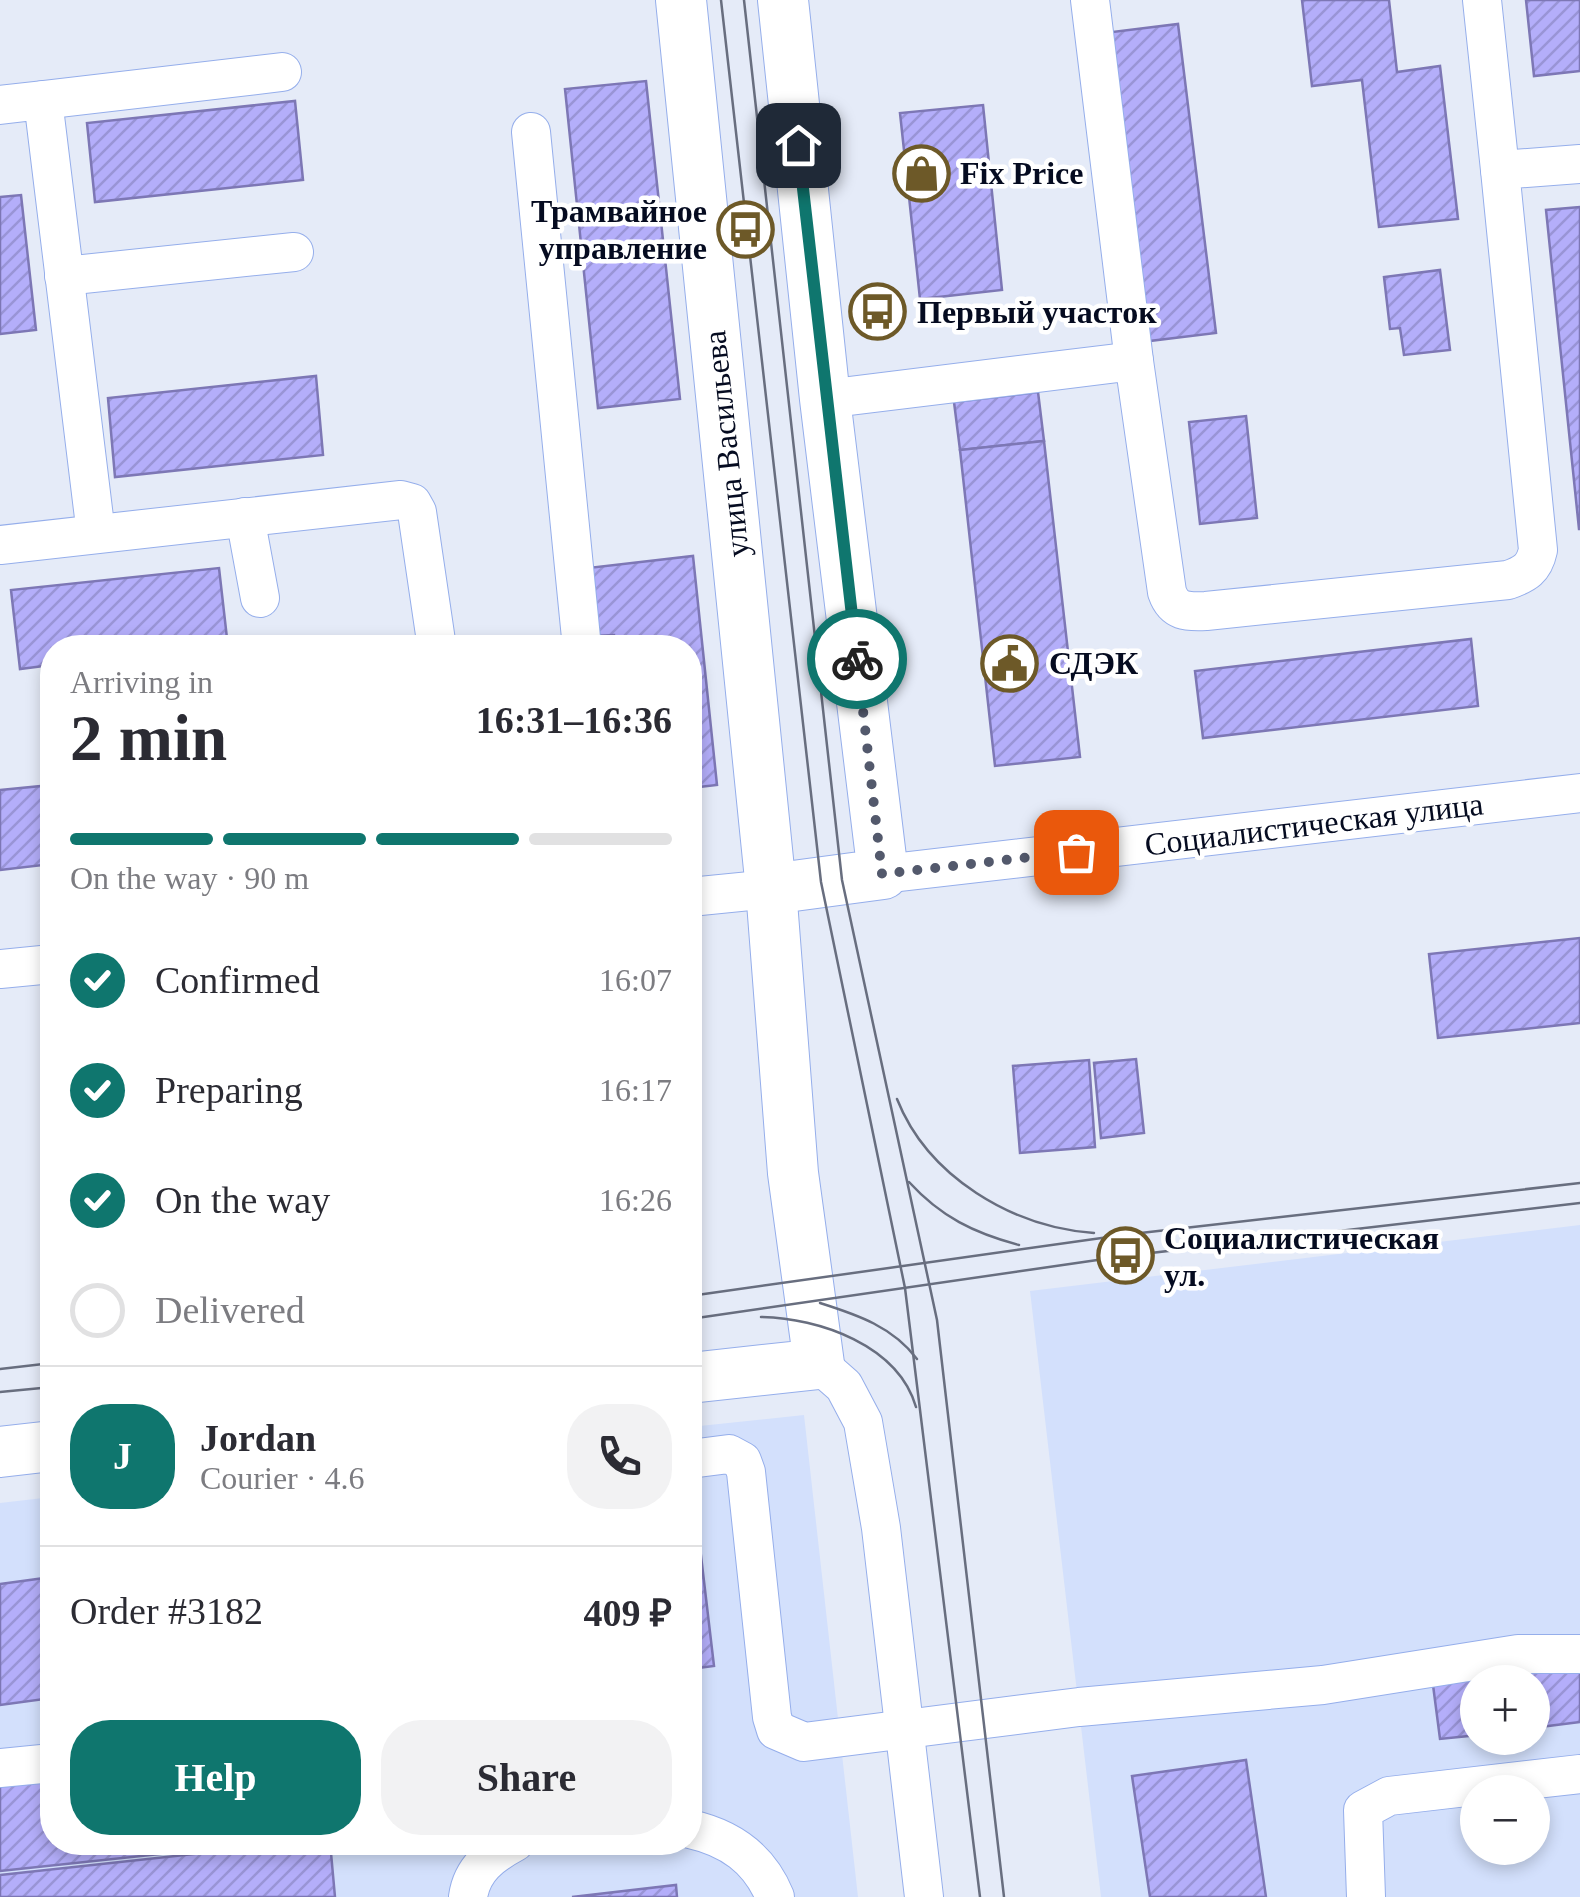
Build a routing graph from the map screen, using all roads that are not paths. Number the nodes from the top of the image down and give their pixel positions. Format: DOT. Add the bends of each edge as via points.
graph roads {
  1 [pos="681,0"];
  2 [pos="783,0"];
  3 [pos="1090,0"];
  4 [pos="1482,0"];
  5 [pos="282,72"];
  6 [pos="43,100"];
  7 [pos="0,104"];
  8 [pos="531,132"];
  9 [pos="1580,164"];
  10 [pos="1500,170"];
  11 [pos="294,252"];
  12 [pos="64,276"];
  13 [pos="1134,361"];
  14 [pos="825,399"];
  15 [pos="246,517"];
  16 [pos="96,534"];
  17 [pos="0,545"];
  18 [pos="260,598"];
  19 [pos="434,635"];
  20 [pos="581,635"];
  21 [pos="1580,793"];
  22 [pos="882,874"];
  23 [pos="771,889"];
  24 [pos="702,896"];
  25 [pos="40,965"];
  26 [pos="0,969"];
  27 [pos="819,1364"];
  28 [pos="702,1377"];
  29 [pos="40,1447"];
  30 [pos="0,1452"];
  31 [pos="702,1458"];
  32 [pos="1580,1654"];
  33 [pos="904,1730"];
  34 [pos="40,1764"];
  35 [pos="0,1768"];
  36 [pos="1580,1774"];
  37 [pos="702,1832"];
  38 [pos="492,1855"];
  39 [pos="468,1897"];
  40 [pos="775,1897"];
  41 [pos="924,1897"];
  42 [pos="1366,1897"];
  1 -- 23 [label="main road, улица Васильева"];
  2 -- 14 [label="main road"];
  3 -- 13 [label="street"];
  4 -- 10 [label="street"];
  5 -- 6 [label="street"];
  6 -- 7 [label="street"];
  6 -- 12 [label="street"];
  8 -- 20 [label="street"];
  9 -- 10 [label="street"];
  10 -- 13 [label="street" via="1538,550 1521,575 1179,610 1168,592"];
  11 -- 12 [label="street"];
  12 -- 16 [label="street"];
  13 -- 14 [label="street"];
  14 -- 22 [label="main road"];
  15 -- 16 [label="street"];
  15 -- 18 [label="street"];
  15 -- 19 [label="street" via="412,503"];
  16 -- 17 [label="street"];
  21 -- 22 [label="street, Социалистическая улица"];
  22 -- 23 [label="main road, Социалистическая улица"];
  23 -- 24 [label="street, Социалистическая улица"];
  23 -- 27 [label="main road, улица Васильева" via="793,1172"];
  25 -- 26 [label="street"];
  27 -- 28 [label="main road"];
  27 -- 33 [label="street" via="844,1386 863,1422"];
  29 -- 30 [label="main road"];
  31 -- 33 [label="street" via="737,1456 746,1472 776,1730 804,1742"];
  32 -- 33 [label="street" via="1518,1654 1324,1685"];
  33 -- 41 [label="street"];
  34 -- 35 [label="street"];
  36 -- 42 [label="street" via="1389,1796 1362,1810"];
  37 -- 40 [label="street" via="751,1858"];
  38 -- 39 [label="street" via="477,1870"];
}
